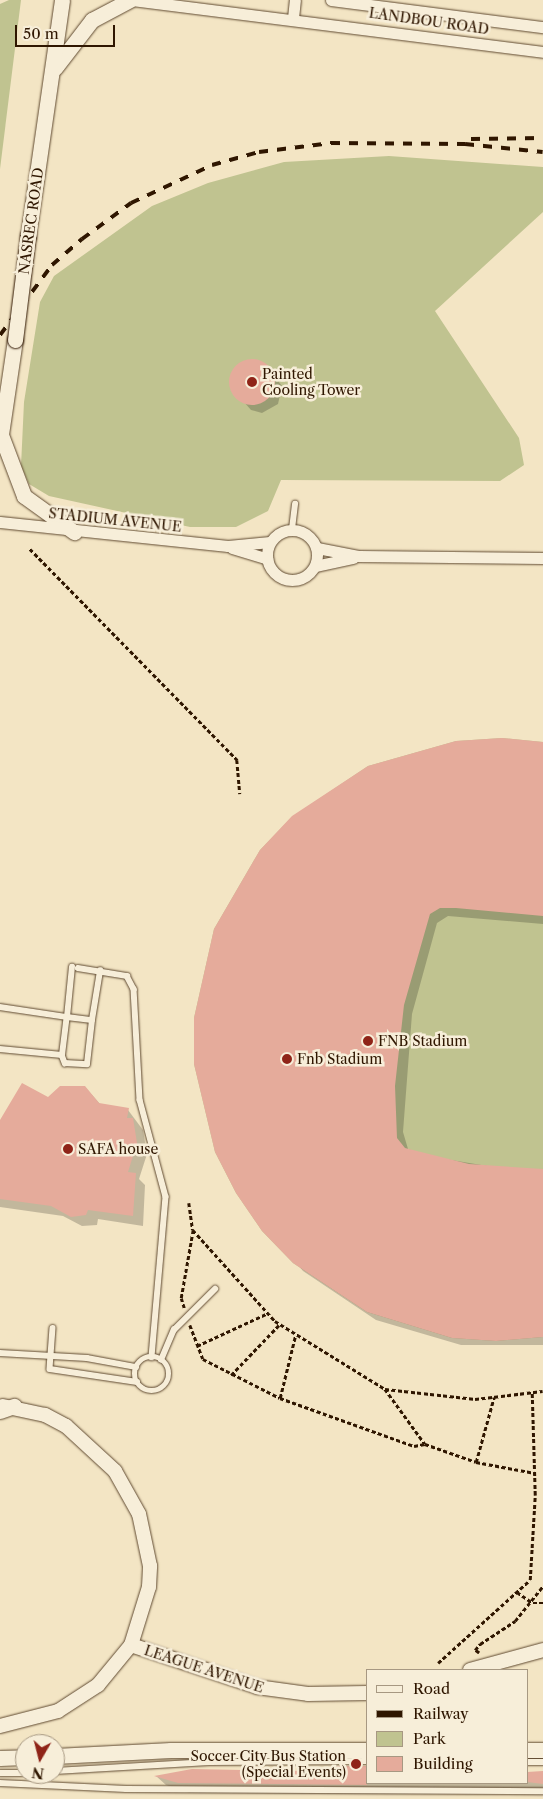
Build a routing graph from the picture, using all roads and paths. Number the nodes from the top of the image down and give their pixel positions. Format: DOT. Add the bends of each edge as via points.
graph roads {
  1 [pos="62,0"];
  2 [pos="131,0"];
  3 [pos="295,0"];
  4 [pos="331,0"];
  5 [pos="293,18"];
  6 [pos="543,27"];
  7 [pos="543,52"];
  8 [pos="55,68"];
  9 [pos="0,438"];
  10 [pos="295,504"];
  11 [pos="0,522"];
  12 [pos="292,529"];
  13 [pos="74,532"];
  14 [pos="270,542"];
  15 [pos="228,546"];
  16 [pos="317,548"];
  17 [pos="30,549"];
  18 [pos="359,556"];
  19 [pos="543,558"];
  20 [pos="266,559"];
  21 [pos="315,566"];
  22 [pos="240,794"];
  23 [pos="100,971"];
  24 [pos="0,1007"];
  25 [pos="67,1018"];
  26 [pos="92,1020"];
  27 [pos="0,1049"];
  28 [pos="62,1055"];
  29 [pos="189,1203"];
  30 [pos="193,1230"];
  31 [pos="215,1289"];
  32 [pos="268,1313"];
  33 [pos="187,1317"];
  34 [pos="279,1324"];
  35 [pos="53,1328"];
  36 [pos="295,1337"];
  37 [pos="197,1346"];
  38 [pos="0,1353"];
  39 [pos="152,1357"];
  40 [pos="48,1359"];
  41 [pos="161,1360"];
  42 [pos="136,1367"];
  43 [pos="231,1375"];
  44 [pos="137,1382"];
  45 [pos="385,1389"];
  46 [pos="543,1392"];
  47 [pos="532,1393"];
  48 [pos="494,1396"];
  49 [pos="280,1398"];
  50 [pos="4,1406"];
  51 [pos="425,1444"];
  52 [pos="476,1462"];
  53 [pos="535,1473"];
  54 [pos="543,1586"];
  55 [pos="517,1592"];
  56 [pos="533,1603"];
  57 [pos="543,1603"];
  58 [pos="131,1645"];
  59 [pos="543,1650"];
  60 [pos="481,1654"];
  61 [pos="438,1663"];
  62 [pos="474,1669"];
  63 [pos="366,1693"];
  64 [pos="0,1726"];
  65 [pos="366,1750"];
  66 [pos="528,1750"];
  67 [pos="543,1750"];
  68 [pos="65,1755"];
  69 [pos="0,1758"];
  70 [pos="15,1758"];
  71 [pos="366,1761"];
  72 [pos="528,1762"];
  73 [pos="543,1762"];
  74 [pos="65,1770"];
  75 [pos="0,1773"];
  76 [pos="15,1773"];
  77 [pos="0,1782"];
  78 [pos="543,1791"];
  1 -- 8 [label="main road, NASREC ROAD"];
  2 -- 5 [label="street, LANDBOU ROAD"];
  2 -- 8 [label="main road" via="92,20"];
  3 -- 5 [label="street"];
  4 -- 6 [label="street, LANDBOU ROAD"];
  5 -- 7 [label="street, LANDBOU ROAD"];
  8 -- 9 [label="main road, NASREC ROAD, bridge"];
  9 -- 13 [label="main road" via="24,496"];
  10 -- 12 [label="lane"];
  11 -- 13 [label="street, STADIUM AVENUE"];
  12 -- 14 [label="street"];
  12 -- 16 [label="street" via="308,535"];
  13 -- 15 [label="street, STADIUM AVENUE"];
  14 -- 15 [label="street, STADIUM AVENUE"];
  14 -- 20 [label="street"];
  15 -- 20 [label="street, STADIUM AVENUE"];
  16 -- 18 [label="street"];
  16 -- 21 [label="street"];
  17 -- 22 [label="path" via="237,760"];
  18 -- 19 [label="street"];
  18 -- 21 [label="street"];
  20 -- 21 [label="street" via="274,573 289,580 304,577"];
  23 -- 25 [label="lane" via="75,967"];
  23 -- 26 [label="lane"];
  23 -- 39 [label="lane" via="127,976 132,982 140,1100 164,1184 165,1220"];
  24 -- 25 [label="lane"];
  25 -- 26 [label="lane"];
  25 -- 28 [label="lane"];
  26 -- 28 [label="lane" via="87,1064 65,1063"];
  27 -- 28 [label="lane"];
  29 -- 30 [label="path"];
  30 -- 32 [label="path"];
  30 -- 33 [label="path" via="180,1298"];
  31 -- 33 [label="lane"];
  32 -- 34 [label="path"];
  32 -- 37 [label="path"];
  33 -- 37 [label="path"];
  33 -- 41 [label="lane" via="174,1330"];
  34 -- 36 [label="path"];
  34 -- 43 [label="path"];
  35 -- 40 [label="lane"];
  36 -- 45 [label="path"];
  36 -- 49 [label="path"];
  37 -- 43 [label="path" via="203,1359"];
  38 -- 40 [label="lane"];
  39 -- 41 [label="lane"];
  39 -- 42 [label="lane"];
  40 -- 42 [label="lane" via="54,1355"];
  40 -- 44 [label="lane" via="50,1369"];
  41 -- 44 [label="lane" via="169,1369 166,1385 151,1391"];
  42 -- 44 [label="lane"];
  43 -- 49 [label="path"];
  45 -- 48 [label="path" via="475,1399"];
  45 -- 51 [label="path"];
  46 -- 47 [label="path"];
  47 -- 48 [label="path"];
  47 -- 53 [label="path"];
  48 -- 52 [label="path"];
  49 -- 51 [label="path" via="414,1446"];
  50 -- 58 [label="street" via="66,1426 104,1459 130,1492 147,1540 150,1566 149,1587"];
  51 -- 52 [label="path"];
  52 -- 53 [label="path"];
  53 -- 55 [label="path" via="530,1580"];
  54 -- 56 [label="path"];
  55 -- 56 [label="path"];
  55 -- 61 [label="path"];
  56 -- 57 [label="path"];
  56 -- 60 [label="path" via="480,1644 475,1650"];
  58 -- 63 [label="street, LEAGUE AVENUE" via="257,1687 308,1694"];
  58 -- 64 [label="street" via="98,1685 78,1699 58,1711"];
  59 -- 62 [label="street"];
  65 -- 68 [label="main road" via="171,1750"];
  66 -- 67 [label="main road"];
  69 -- 70 [label="main road"];
  71 -- 74 [label="lane" via="192,1762"];
  72 -- 73 [label="lane"];
  75 -- 76 [label="lane"];
  77 -- 78 [label="lane" via="126,1789"];
}
